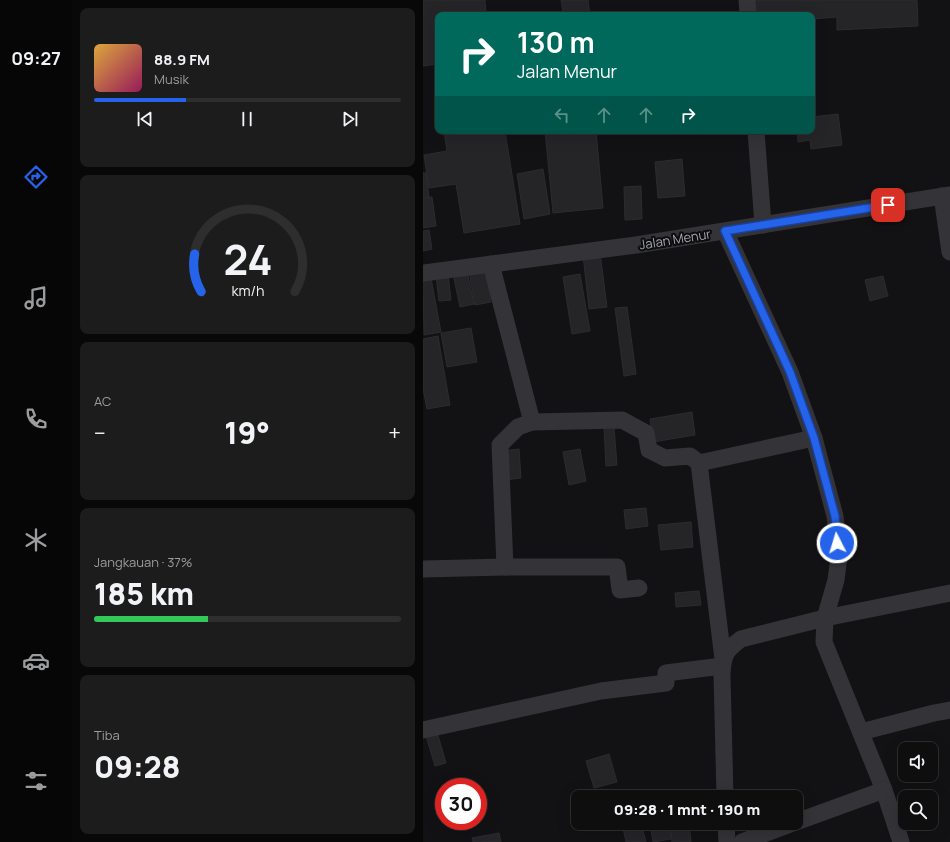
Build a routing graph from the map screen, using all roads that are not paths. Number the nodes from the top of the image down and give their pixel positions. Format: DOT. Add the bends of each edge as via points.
graph roads {
  1 [pos="747,0"];
  2 [pos="748,12"];
  3 [pos="756,134"];
  4 [pos="946,195"];
  5 [pos="763,225"];
  6 [pos="725,231"];
  7 [pos="950,252"];
  8 [pos="491,264"];
  9 [pos="423,273"];
  10 [pos="532,422"];
  11 [pos="814,438"];
  12 [pos="699,463"];
  13 [pos="505,567"];
  14 [pos="423,569"];
  15 [pos="639,588"];
  16 [pos="950,592"];
  17 [pos="825,618"];
  18 [pos="723,662"];
  19 [pos="950,710"];
  20 [pos="423,730"];
  21 [pos="861,732"];
  22 [pos="725,790"];
  23 [pos="884,790"];
  24 [pos="803,819"];
  25 [pos="726,830"];
  26 [pos="774,830"];
  27 [pos="727,842"];
  28 [pos="742,842"];
  29 [pos="901,842"];
  1 -- 2 [label="street"];
  3 -- 5 [label="street"];
  4 -- 5 [label="street, Jalan Menur"];
  4 -- 7 [label="street"];
  5 -- 6 [label="street, Jalan Menur"];
  6 -- 8 [label="street, Jalan Menur"];
  6 -- 11 [label="street" via="790,372"];
  8 -- 9 [label="street, Jalan Menur"];
  8 -- 10 [label="street"];
  10 -- 12 [label="street" via="621,420 646,433 649,450 665,458 690,456"];
  10 -- 13 [label="street" via="518,427 500,445"];
  11 -- 12 [label="street"];
  11 -- 17 [label="street" via="835,516 839,557 836,580"];
  12 -- 18 [label="street"];
  13 -- 14 [label="street"];
  13 -- 15 [label="street" via="617,567 620,590"];
  16 -- 17 [label="street"];
  17 -- 18 [label="street" via="741,639 730,647"];
  17 -- 21 [label="street" via="824,642"];
  18 -- 20 [label="street" via="666,673 666,683 601,690"];
  18 -- 22 [label="street"];
  19 -- 21 [label="street"];
  21 -- 23 [label="street"];
  23 -- 24 [label="street"];
  23 -- 29 [label="street"];
  25 -- 27 [label="street"];
  26 -- 28 [label="street"];
}
